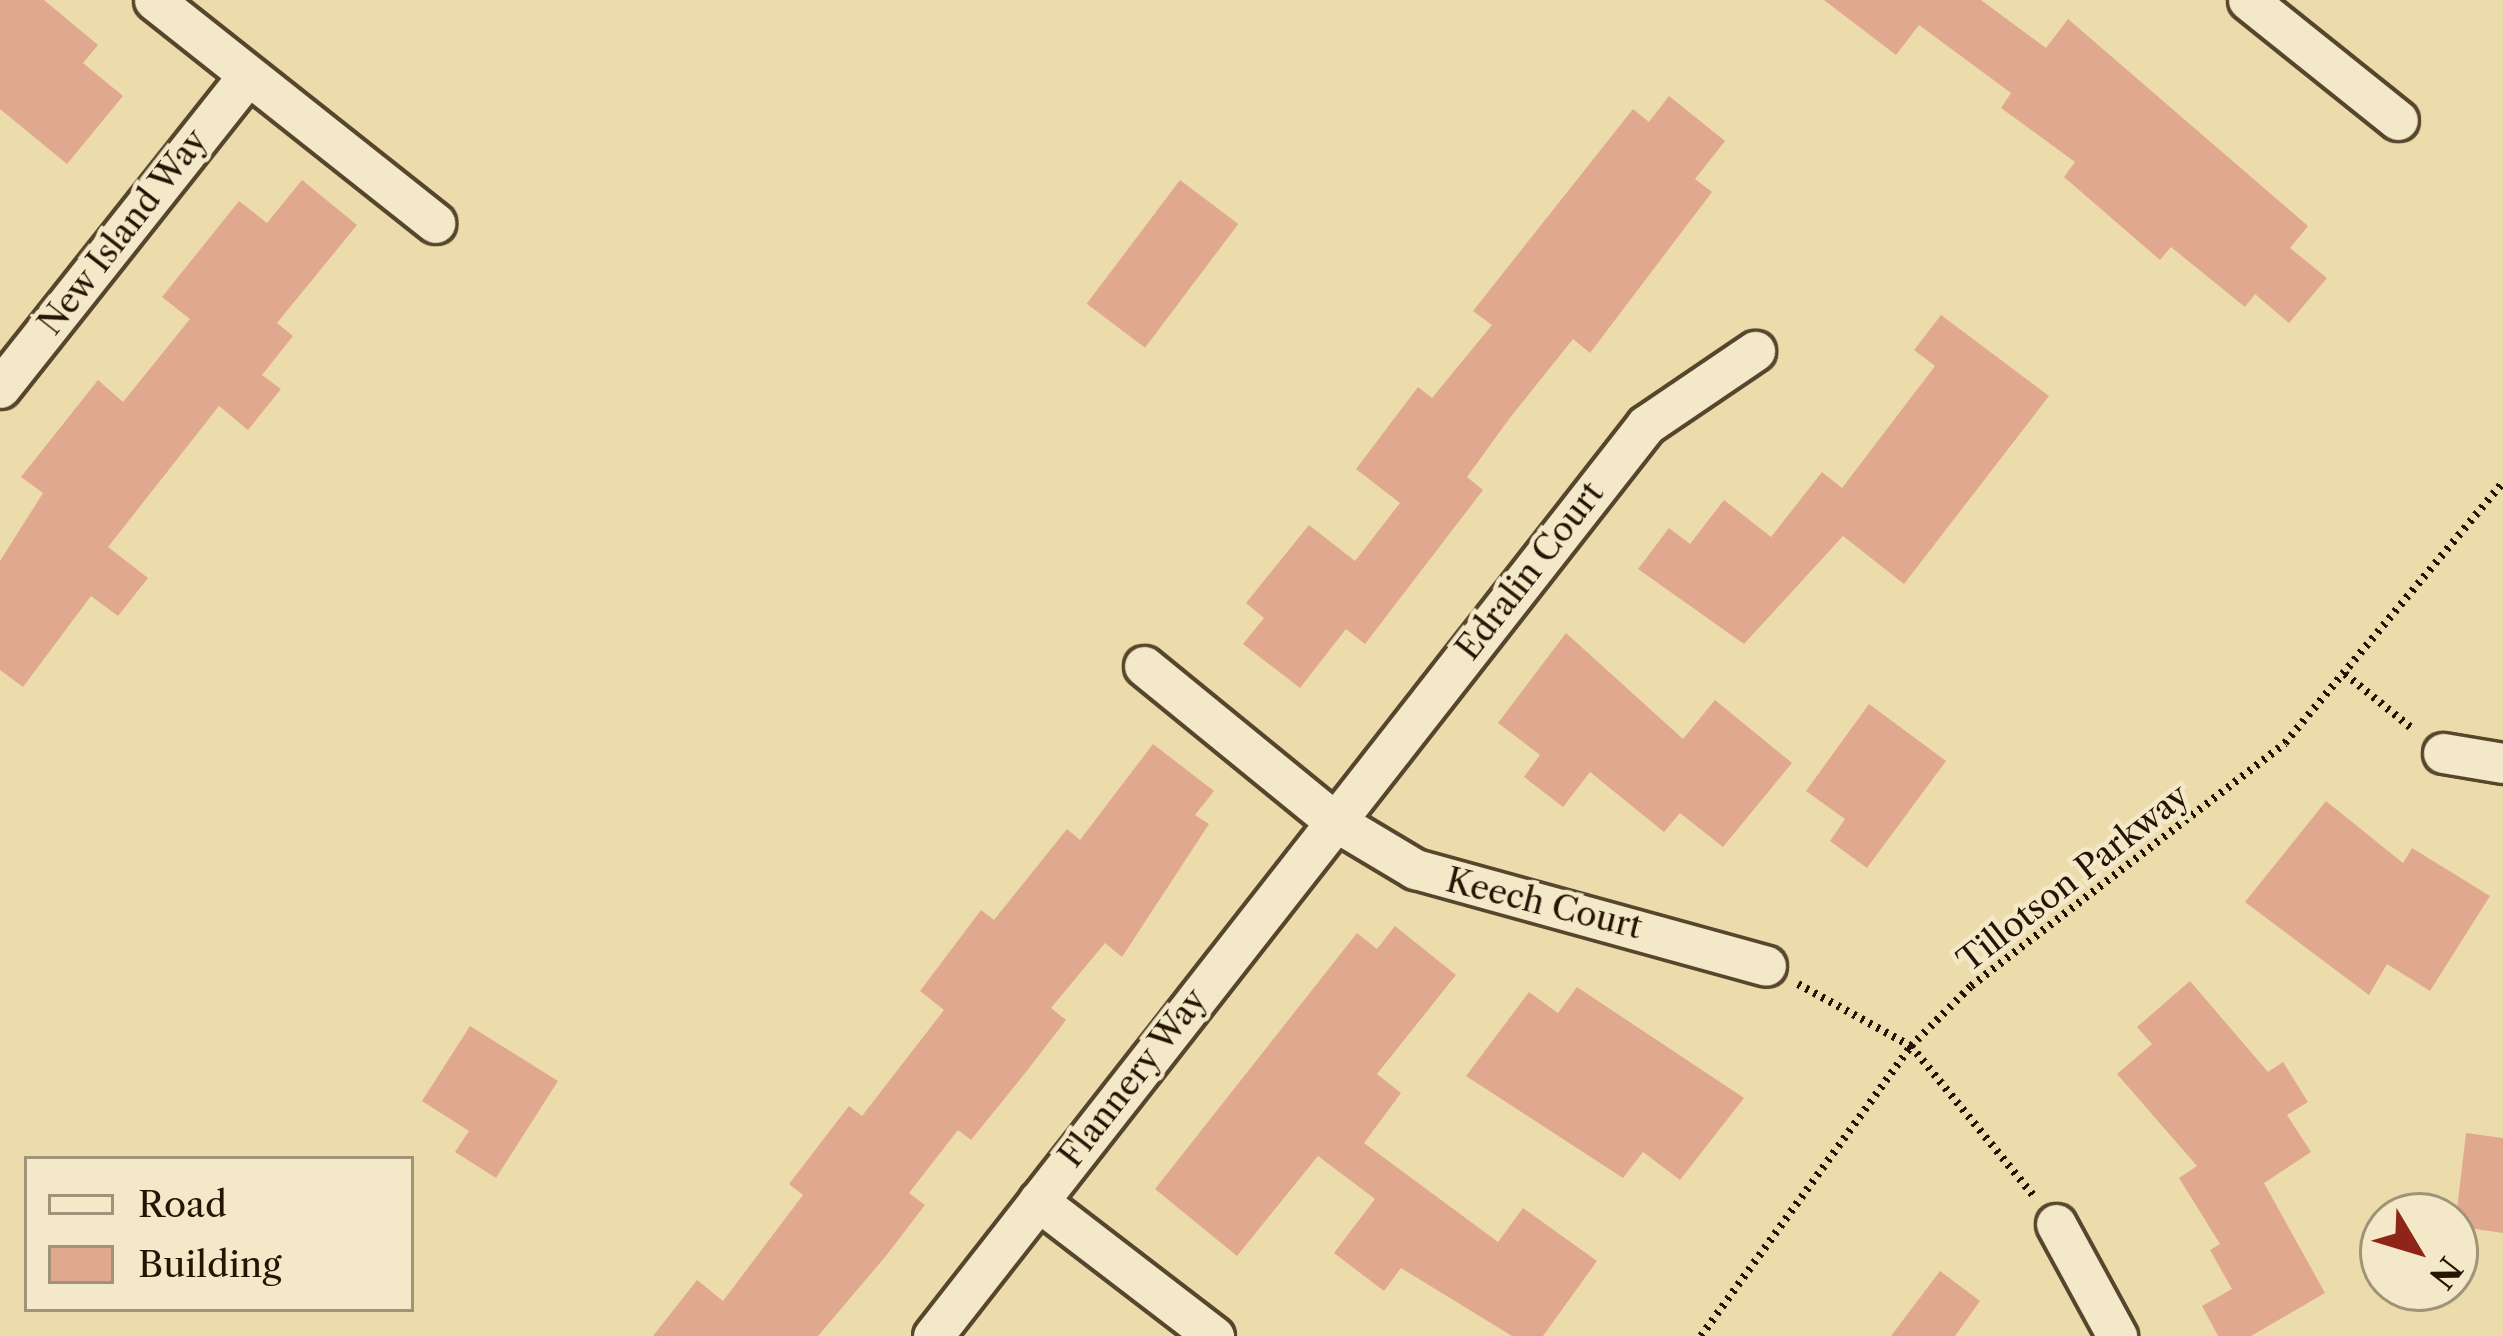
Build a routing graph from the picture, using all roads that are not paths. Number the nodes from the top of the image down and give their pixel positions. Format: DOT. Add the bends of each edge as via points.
graph roads {
  1 [pos="154,0"];
  2 [pos="2248,0"];
  3 [pos="247,76"];
  4 [pos="2398,120"];
  5 [pos="435,223"];
  6 [pos="1755,351"];
  7 [pos="0,388"];
  8 [pos="1144,666"];
  9 [pos="2443,753"];
  10 [pos="2503,763"];
  11 [pos="1333,820"];
  12 [pos="1766,966"];
  13 [pos="1038,1201"];
  14 [pos="2056,1224"];
  15 [pos="933,1336"];
  16 [pos="1214,1336"];
  17 [pos="2117,1336"];
  1 -- 3 [label="street"];
  2 -- 4 [label="street"];
  3 -- 5 [label="street"];
  3 -- 7 [label="street, New Island Way"];
  6 -- 11 [label="street, Edralin Court" via="1646,425"];
  8 -- 11 [label="street, Keech Court"];
  9 -- 10 [label="street"];
  11 -- 12 [label="street, Keech Court" via="1463,888"];
  11 -- 13 [label="street, Flannery Way"];
  13 -- 15 [label="street, Flannery Way"];
  13 -- 16 [label="street"];
  14 -- 17 [label="street"];
}
